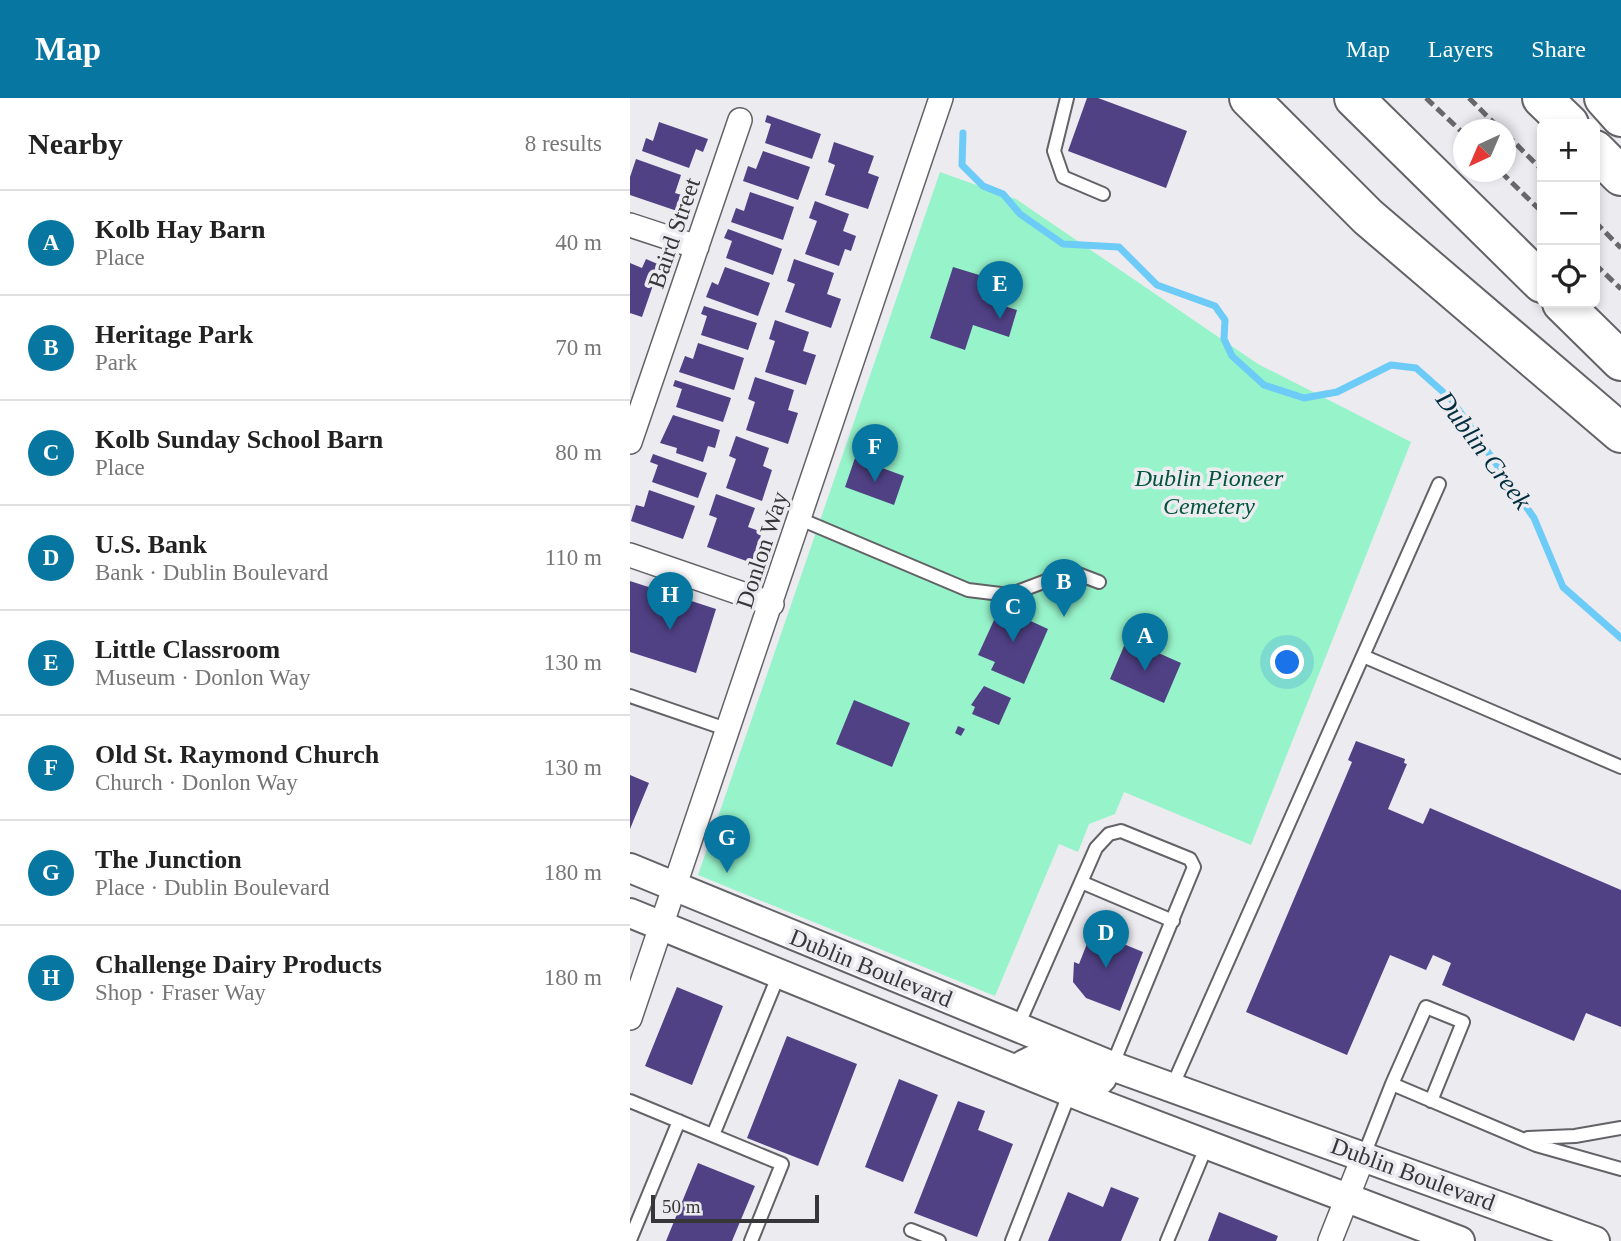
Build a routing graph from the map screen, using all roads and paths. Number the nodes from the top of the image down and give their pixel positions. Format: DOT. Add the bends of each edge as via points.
graph roads {
  1 [pos="941,98"];
  2 [pos="1067,98"];
  3 [pos="1249,98"];
  4 [pos="1354,98"];
  5 [pos="1542,98"];
  6 [pos="1604,98"];
  7 [pos="1621,117"];
  8 [pos="1564,119"];
  9 [pos="740,120"];
  10 [pos="1600,155"];
  11 [pos="1621,176"];
  12 [pos="1103,194"];
  13 [pos="630,226"];
  14 [pos="696,247"];
  15 [pos="1537,278"];
  16 [pos="1567,308"];
  17 [pos="1621,361"];
  18 [pos="1621,433"];
  19 [pos="630,442"];
  20 [pos="1439,484"];
  21 [pos="800,519"];
  22 [pos="630,555"];
  23 [pos="1099,582"];
  24 [pos="772,604"];
  25 [pos="1363,656"];
  26 [pos="630,696"];
  27 [pos="729,730"];
  28 [pos="1621,767"];
  29 [pos="630,868"];
  30 [pos="1082,882"];
  31 [pos="675,887"];
  32 [pos="630,913"];
  33 [pos="1173,921"];
  34 [pos="662,925"];
  35 [pos="779,973"];
  36 [pos="630,1017"];
  37 [pos="1017,1028"];
  38 [pos="1112,1066"];
  39 [pos="1015,1069"];
  40 [pos="1392,1084"];
  41 [pos="1172,1087"];
  42 [pos="1070,1092"];
  43 [pos="630,1101"];
  44 [pos="1431,1101"];
  45 [pos="679,1121"];
  46 [pos="1621,1128"];
  47 [pos="713,1135"];
  48 [pos="1521,1138"];
  49 [pos="1207,1145"];
  50 [pos="1364,1155"];
  51 [pos="1621,1169"];
  52 [pos="1347,1200"];
  53 [pos="911,1230"];
  54 [pos="630,1240"];
  55 [pos="751,1241"];
  56 [pos="939,1241"];
  57 [pos="1012,1241"];
  58 [pos="1167,1241"];
  59 [pos="1330,1241"];
  60 [pos="1460,1241"];
  61 [pos="1595,1241"];
  1 -- 21 [label="street, Donlon Way"];
  2 -- 12 [label="lane" via="1054,151 1063,177"];
  3 -- 18 [label="highway" via="1368,217"];
  4 -- 15 [label="highway"];
  5 -- 8 [label="highway"];
  6 -- 7 [label="highway"];
  9 -- 14 [label="street, Baird Street"];
  10 -- 11 [label="highway"];
  13 -- 14 [label="street"];
  14 -- 19 [label="street, Baird Street"];
  16 -- 17 [label="highway"];
  20 -- 25 [label="lane"];
  21 -- 23 [label="lane" via="968,590 1009,595 1078,574"];
  21 -- 24 [label="street, Donlon Way"];
  22 -- 24 [label="street"];
  24 -- 27 [label="street, Donlon Way"];
  25 -- 28 [label="lane"];
  25 -- 41 [label="lane"];
  26 -- 27 [label="lane"];
  27 -- 31 [label="street, Donlon Way"];
  29 -- 31 [label="street, Dublin Boulevard"];
  30 -- 33 [label="lane"];
  30 -- 33 [label="lane" via="1101,839 1115,831 1190,859 1194,873"];
  30 -- 37 [label="lane"];
  31 -- 34 [label="street, Donlon Way"];
  31 -- 37 [label="street, Dublin Boulevard"];
  32 -- 34 [label="street, Dublin Boulevard"];
  33 -- 38 [label="lane"];
  34 -- 35 [label="street, Dublin Boulevard"];
  34 -- 36 [label="street, Donlon Way"];
  35 -- 39 [label="street, Dublin Boulevard"];
  35 -- 47 [label="lane"];
  37 -- 38 [label="street, Dublin Boulevard"];
  38 -- 39 [label="street" via="1099,1081 1037,1058"];
  38 -- 41 [label="street, Dublin Boulevard"];
  39 -- 42 [label="street, Dublin Boulevard"];
  40 -- 44 [label="lane"];
  40 -- 44 [label="lane" via="1426,1007 1463,1022"];
  40 -- 50 [label="lane"];
  41 -- 50 [label="street, Dublin Boulevard"];
  42 -- 49 [label="street, Dublin Boulevard"];
  42 -- 57 [label="lane"];
  43 -- 45 [label="lane"];
  44 -- 48 [label="lane"];
  45 -- 47 [label="lane"];
  45 -- 54 [label="lane"];
  46 -- 48 [label="lane"];
  47 -- 55 [label="lane" via="782,1164"];
  48 -- 51 [label="lane"];
  49 -- 52 [label="street, Dublin Boulevard"];
  49 -- 58 [label="lane"];
  50 -- 52 [label="street"];
  50 -- 61 [label="street, Dublin Boulevard"];
  52 -- 59 [label="street"];
  52 -- 60 [label="street, Dublin Boulevard"];
  53 -- 56 [label="lane"];
}
